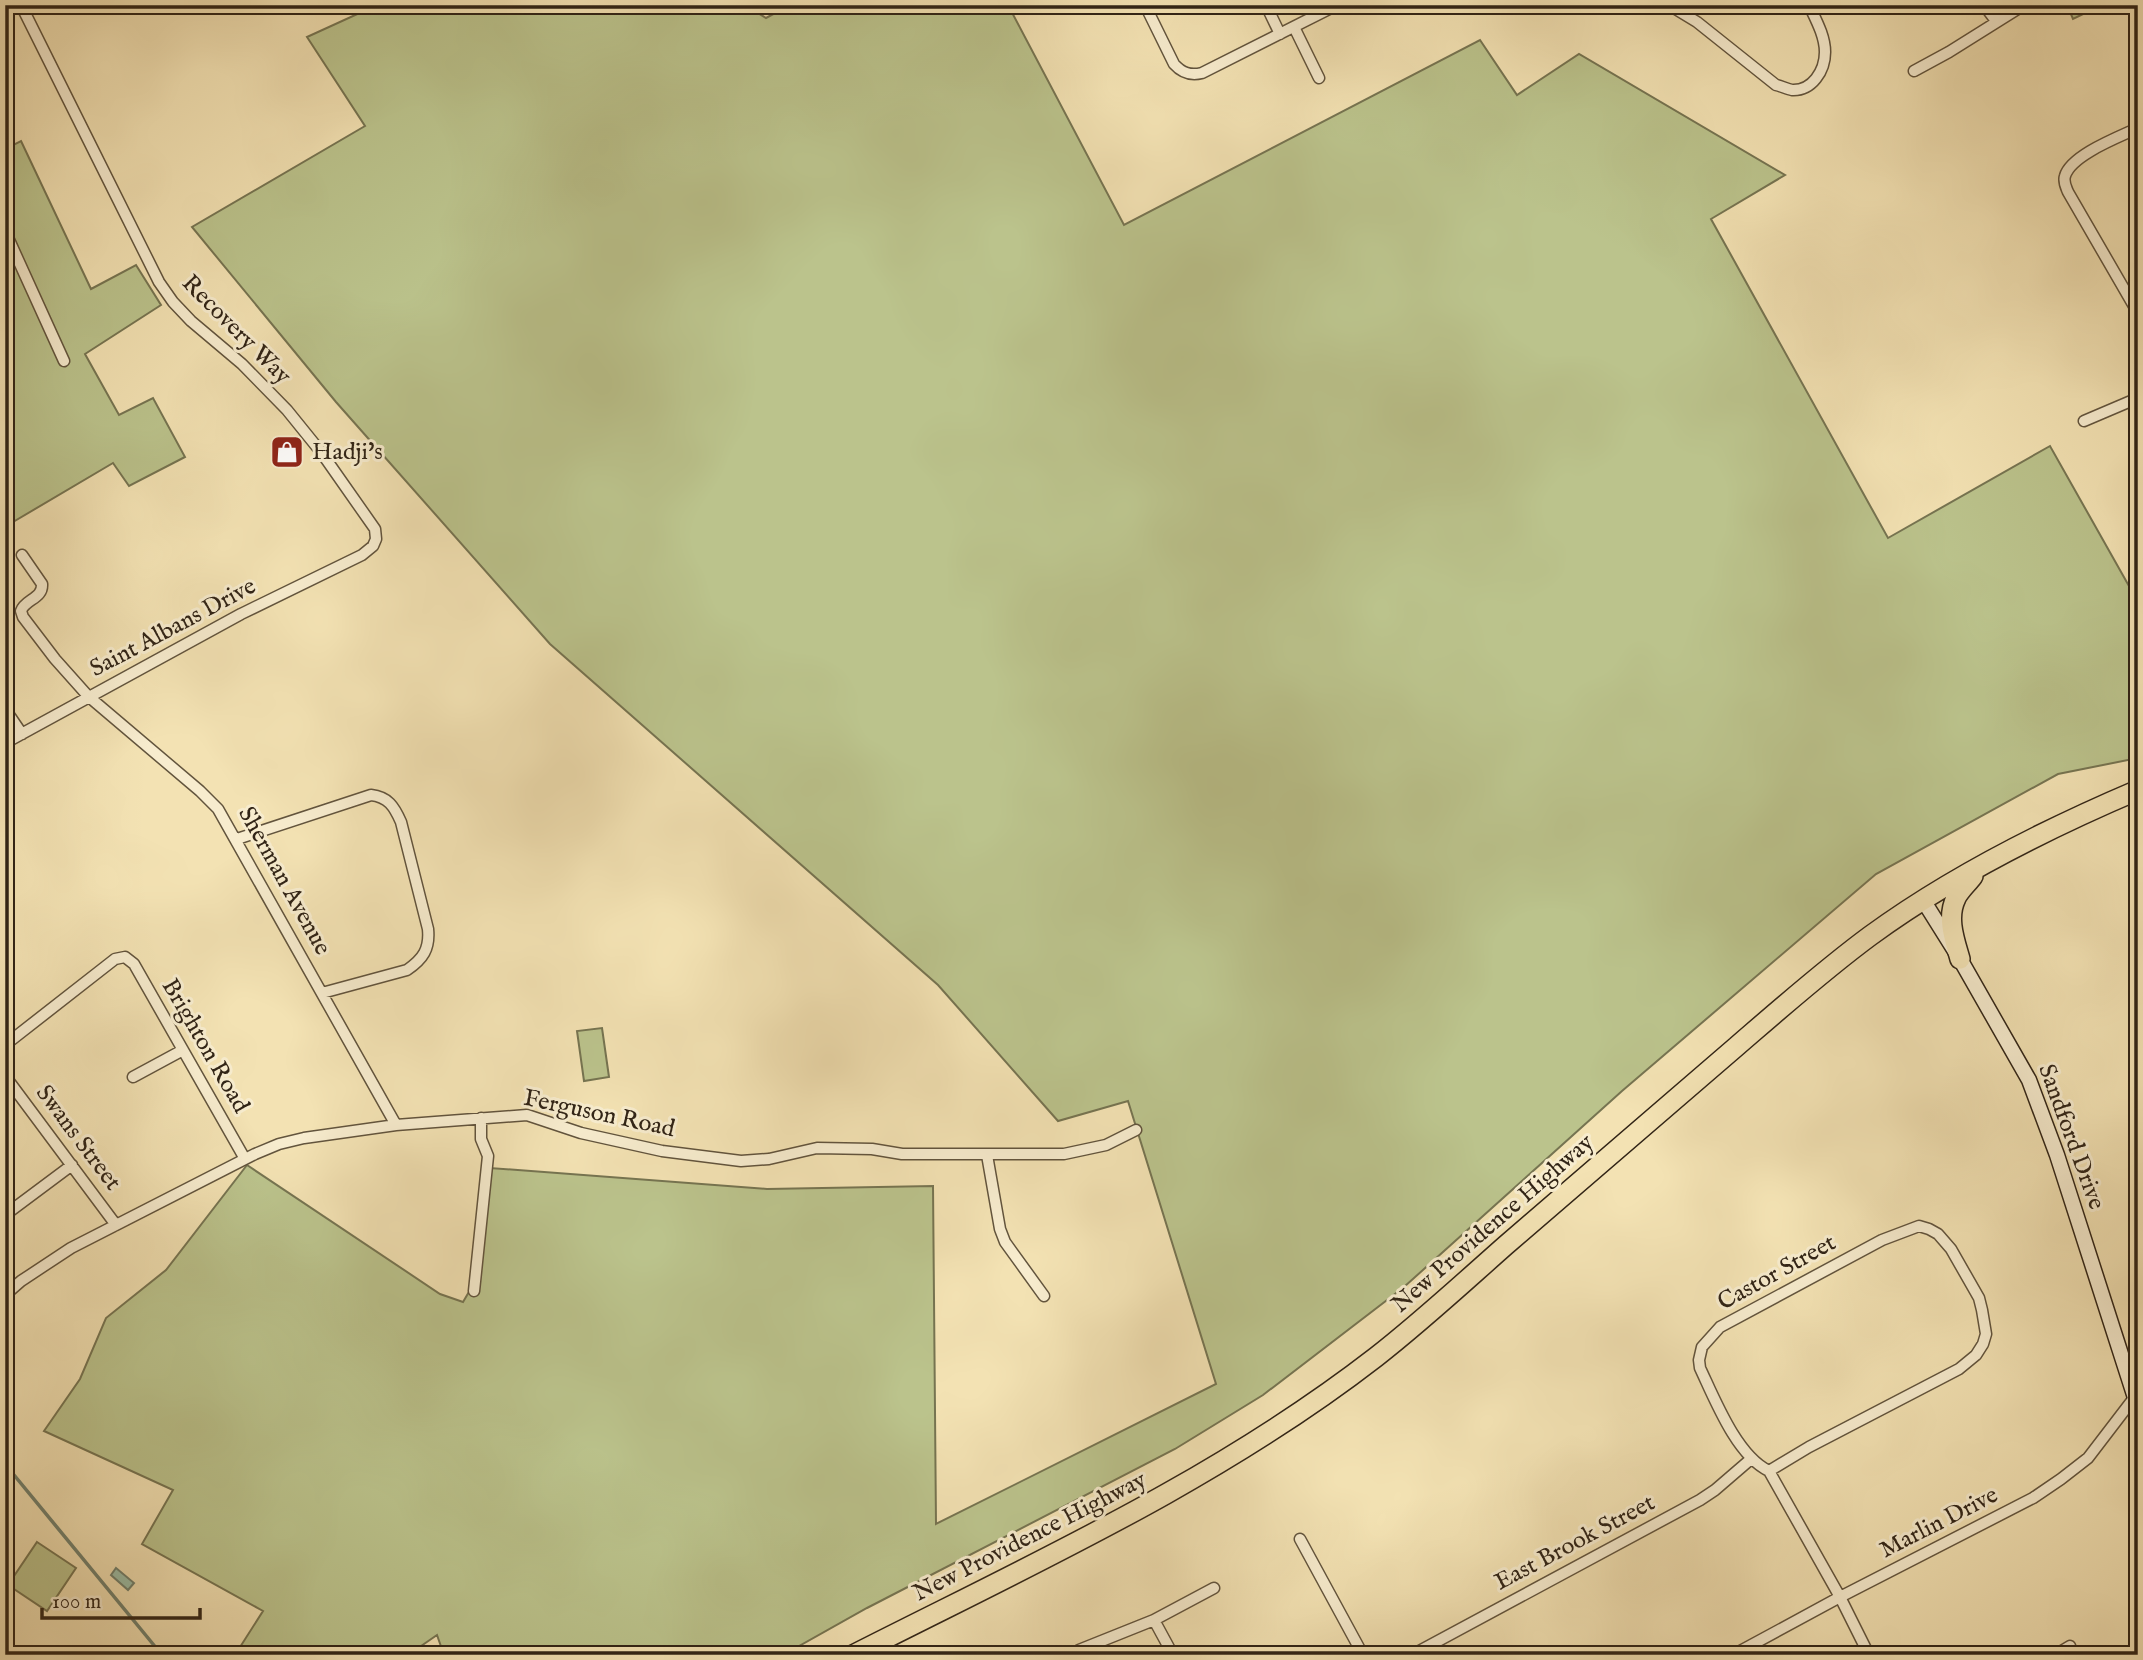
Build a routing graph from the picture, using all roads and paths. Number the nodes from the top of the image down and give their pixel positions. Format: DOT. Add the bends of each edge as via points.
graph roads {
  1 [pos="21,5"];
  2 [pos="1145,5"];
  3 [pos="1266,5"];
  4 [pos="1337,5"];
  5 [pos="1669,5"];
  6 [pos="1809,5"];
  7 [pos="1984,5"];
  8 [pos="2024,5"];
  9 [pos="1996,21"];
  10 [pos="1294,27"];
  11 [pos="1280,34"];
  12 [pos="1914,71"];
  13 [pos="1319,78"];
  14 [pos="2138,128"];
  15 [pos="5,231"];
  16 [pos="2138,313"];
  17 [pos="64,361"];
  18 [pos="2138,398"];
  19 [pos="2084,421"];
  20 [pos="22,555"];
  21 [pos="362,555"];
  22 [pos="88,696"];
  23 [pos="5,709"];
  24 [pos="22,734"];
  25 [pos="5,743"];
  26 [pos="2138,790"];
  27 [pos="237,839"];
  28 [pos="1980,867"];
  29 [pos="1923,900"];
  30 [pos="1960,960"];
  31 [pos="322,993"];
  32 [pos="5,1045"];
  33 [pos="183,1050"];
  34 [pos="5,1076"];
  35 [pos="134,1077"];
  36 [pos="481,1118"];
  37 [pos="396,1125"];
  38 [pos="1136,1130"];
  39 [pos="987,1155"];
  40 [pos="245,1159"];
  41 [pos="72,1165"];
  42 [pos="5,1215"];
  43 [pos="116,1225"];
  44 [pos="474,1291"];
  45 [pos="5,1295"];
  46 [pos="1044,1296"];
  47 [pos="2137,1399"];
  48 [pos="1751,1459"];
  49 [pos="1769,1471"];
  50 [pos="1300,1539"];
  51 [pos="1214,1588"];
  52 [pos="1840,1597"];
  53 [pos="1154,1620"];
  54 [pos="2070,1647"];
  55 [pos="852,1655"];
  56 [pos="1071,1655"];
  57 [pos="1173,1655"];
  58 [pos="1363,1655"];
  59 [pos="1412,1655"];
  60 [pos="1733,1655"];
  61 [pos="1870,1655"];
  62 [pos="2055,1655"];
  1 -- 21 [label="street, Recovery Way" via="159,282 191,321 287,410 321,452 375,529 373,546"];
  2 -- 11 [label="street" via="1174,64 1186,74 1202,73"];
  3 -- 11 [label="street"];
  4 -- 10 [label="street"];
  5 -- 6 [label="street" via="1776,85 1791,90 1808,87 1823,67 1821,33"];
  7 -- 9 [label="street"];
  8 -- 9 [label="street"];
  9 -- 12 [label="street"];
  10 -- 11 [label="street"];
  10 -- 13 [label="street"];
  14 -- 16 [label="street" via="2083,156 2070,166 2064,183"];
  15 -- 17 [label="street"];
  18 -- 19 [label="street"];
  20 -- 22 [label="street, Sherman Avenue" via="43,589 22,606 23,617"];
  21 -- 22 [label="street, Saint Albans Drive"];
  22 -- 24 [label="street, Saint Albans Drive"];
  22 -- 27 [label="street, Sherman Avenue" via="212,801"];
  23 -- 24 [label="street"];
  24 -- 25 [label="street, Saint Albans Drive"];
  26 -- 28 [label="highway, New Providence Highway"];
  27 -- 31 [label="street, Sherman Avenue"];
  27 -- 31 [label="street" via="371,795 390,802 396,811 428,929 426,953 407,970"];
  28 -- 29 [label="highway, New Providence Highway"];
  28 -- 30 [label="highway" via="1953,908"];
  29 -- 30 [label="street, Sandford Drive"];
  29 -- 55 [label="highway, New Providence Highway" via="1814,980 1420,1322 1338,1386 1184,1485"];
  30 -- 47 [label="street, Sandford Drive" via="2013,1050 2042,1111"];
  31 -- 37 [label="street, Sherman Avenue"];
  32 -- 33 [label="street, Brighton Road" via="115,959 125,957 134,964"];
  33 -- 35 [label="street"];
  33 -- 40 [label="street, Brighton Road"];
  34 -- 41 [label="street, Swans Street"];
  36 -- 37 [label="street, Ferguson Road"];
  36 -- 39 [label="street, Ferguson Road" via="527,1115 662,1151 741,1161 817,1148"];
  36 -- 44 [label="street" via="481,1139 488,1156"];
  37 -- 40 [label="street, Ferguson Road" via="304,1138"];
  38 -- 39 [label="street, Ferguson Road" via="1106,1145 1064,1154"];
  39 -- 46 [label="street" via="1005,1242"];
  40 -- 43 [label="street, Ferguson Road"];
  41 -- 42 [label="street"];
  41 -- 43 [label="street, Swans Street"];
  43 -- 45 [label="street, Ferguson Road" via="47,1263"];
  47 -- 52 [label="street, Marlin Drive" via="2088,1458 2033,1498"];
  48 -- 49 [label="street, Castor Street"];
  48 -- 49 [label="street, Castor Street" via="1700,1368 1702,1347 1720,1327 1882,1240 1919,1226 1938,1234 1979,1298 1986,1334 1976,1356"];
  48 -- 59 [label="street, East Brook Street" via="1700,1500"];
  49 -- 52 [label="street, Castor Street"];
  50 -- 58 [label="street"];
  51 -- 53 [label="street"];
  52 -- 60 [label="street, Marlin Drive"];
  52 -- 61 [label="street, Castor Street"];
  53 -- 56 [label="street"];
  53 -- 57 [label="street"];
  54 -- 62 [label="street"];
}
